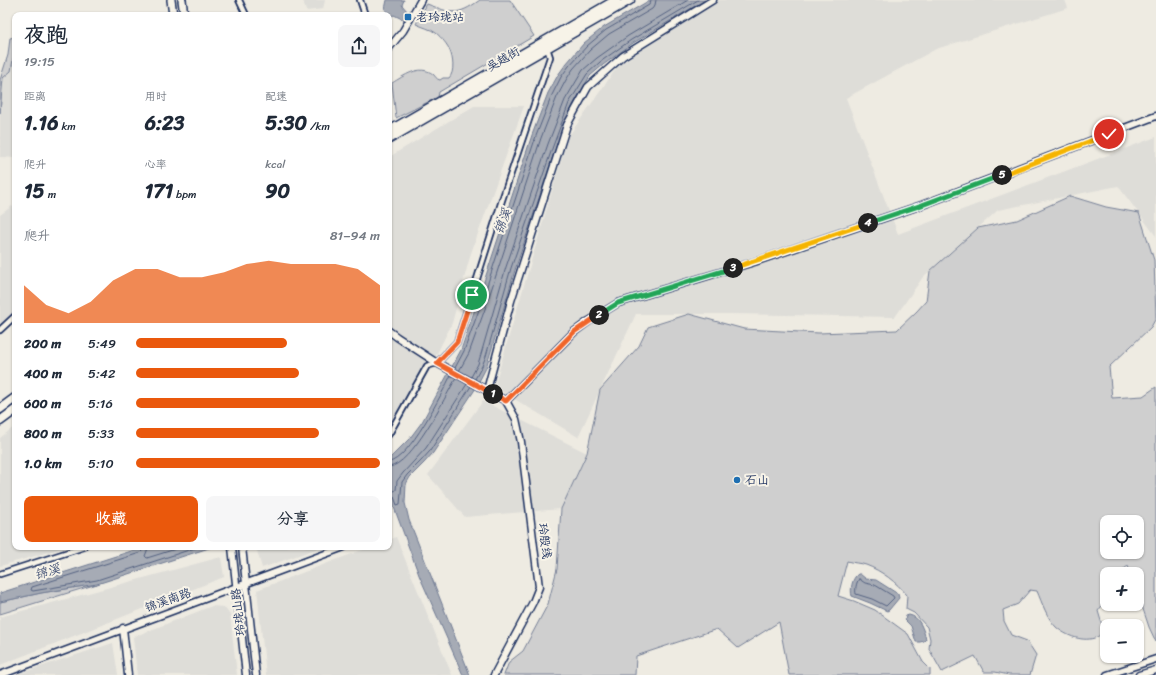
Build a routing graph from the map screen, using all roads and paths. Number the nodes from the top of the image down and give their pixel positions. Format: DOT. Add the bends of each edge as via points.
graph roads {
  1 [pos="171,0"];
  2 [pos="182,0"];
  3 [pos="239,0"];
  4 [pos="360,0"];
  5 [pos="421,0"];
  6 [pos="616,0"];
  7 [pos="630,0"];
  8 [pos="713,0"];
  9 [pos="173,12"];
  10 [pos="184,12"];
  11 [pos="245,12"];
  12 [pos="364,12"];
  13 [pos="392,44"];
  14 [pos="547,48"];
  15 [pos="1156,116"];
  16 [pos="392,129"];
  17 [pos="392,137"];
  18 [pos="12,319"];
  19 [pos="0,330"];
  20 [pos="392,333"];
  21 [pos="437,363"];
  22 [pos="487,390"];
  23 [pos="12,400"];
  24 [pos="506,401"];
  25 [pos="0,410"];
  26 [pos="12,412"];
  27 [pos="0,421"];
  28 [pos="392,429"];
  29 [pos="75,550"];
  30 [pos="232,550"];
  31 [pos="242,550"];
  32 [pos="336,550"];
  33 [pos="0,574"];
  34 [pos="246,583"];
  35 [pos="236,587"];
  36 [pos="123,628"];
  37 [pos="1156,659"];
  38 [pos="1156,670"];
  39 [pos="0,675"];
  40 [pos="128,675"];
  41 [pos="246,675"];
  42 [pos="256,675"];
  43 [pos="494,675"];
  44 [pos="1107,675"];
  45 [pos="1139,675"];
  1 -- 9 [label="main road"];
  2 -- 10 [label="main road"];
  3 -- 11 [label="street"];
  4 -- 12 [label="street"];
  5 -- 13 [label="street"];
  6 -- 16 [label="highway, 吴越街"];
  7 -- 14 [label="highway, 吴越街"];
  8 -- 22 [label="street" via="623,56 588,87 567,125 511,301"];
  14 -- 17 [label="highway, 吴越街"];
  14 -- 21 [label="street" via="550,57 457,342"];
  15 -- 24 [label="street" via="922,205 754,262 618,303 574,332"];
  18 -- 19 [label="street"];
  20 -- 21 [label="street"];
  21 -- 22 [label="street"];
  21 -- 28 [label="street" via="427,366"];
  22 -- 24 [label="street"];
  23 -- 25 [label="highway"];
  24 -- 43 [label="street, 玲殷线" via="516,419 521,442 539,587"];
  26 -- 27 [label="highway"];
  29 -- 33 [label="street"];
  30 -- 35 [label="street, 玲珑山路"];
  31 -- 34 [label="street, 玲珑山路"];
  32 -- 34 [label="street, 锦溪南路"];
  34 -- 35 [label="street, 锦溪南路"];
  34 -- 42 [label="street, 玲珑山路"];
  35 -- 36 [label="street, 锦溪南路"];
  35 -- 41 [label="street, 玲珑山路"];
  36 -- 39 [label="street, 锦溪南路"];
  36 -- 40 [label="street"];
  37 -- 44 [label="street"];
  38 -- 45 [label="street"];
}
